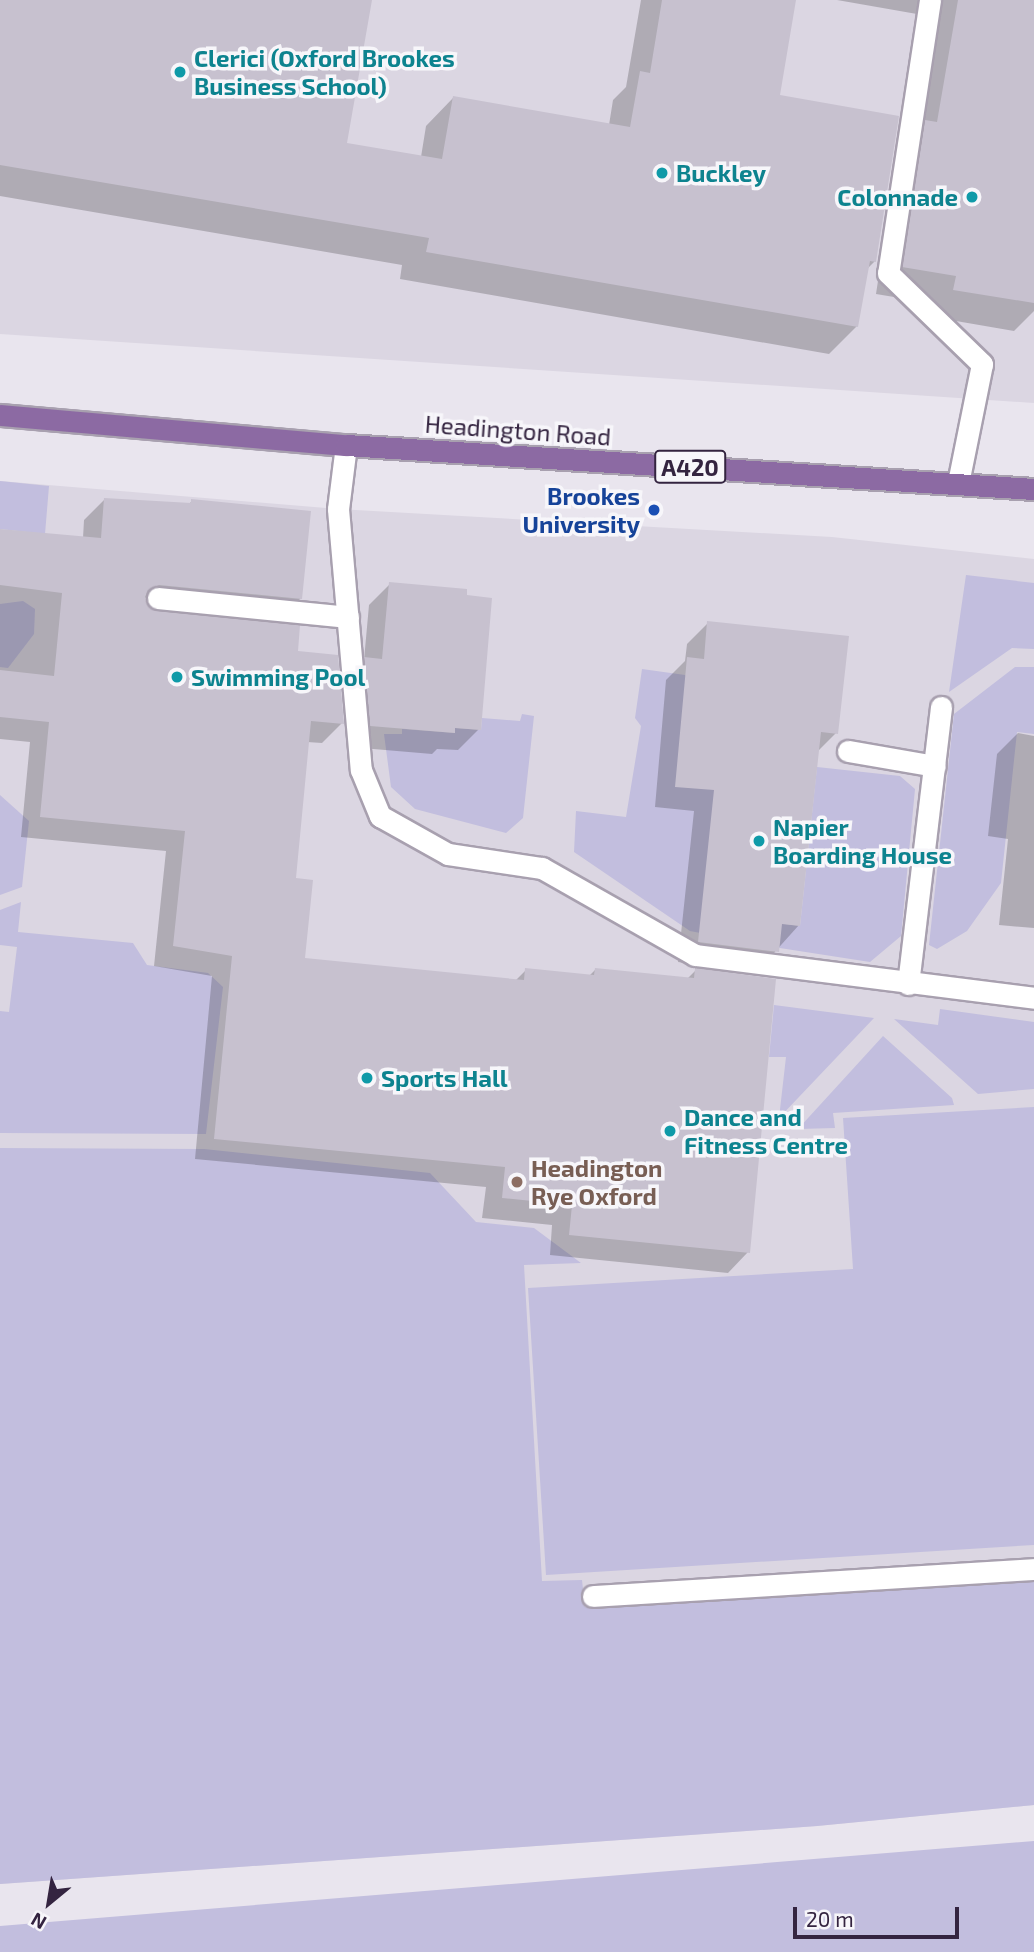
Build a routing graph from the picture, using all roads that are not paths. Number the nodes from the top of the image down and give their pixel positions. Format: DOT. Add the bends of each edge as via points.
graph roads {
  1 [pos="930,0"];
  2 [pos="0,415"];
  3 [pos="346,445"];
  4 [pos="958,483"];
  5 [pos="1034,489"];
  6 [pos="158,598"];
  7 [pos="348,617"];
  8 [pos="942,707"];
  9 [pos="848,751"];
  10 [pos="934,766"];
  11 [pos="908,984"];
  12 [pos="1034,998"];
  13 [pos="1034,1569"];
  14 [pos="593,1596"];
  1 -- 4 [label="lane" via="888,273 982,364"];
  2 -- 3 [label="main road, Headington Road / A420"];
  3 -- 4 [label="main road, Headington Road / A420"];
  3 -- 7 [label="lane" via="338,509"];
  4 -- 5 [label="main road, Headington Road / A420"];
  6 -- 7 [label="lane"];
  7 -- 11 [label="lane" via="361,770 380,816 448,854 542,868 695,955"];
  8 -- 10 [label="lane"];
  9 -- 10 [label="lane"];
  10 -- 11 [label="lane"];
  11 -- 12 [label="lane"];
  13 -- 14 [label="lane"];
}
